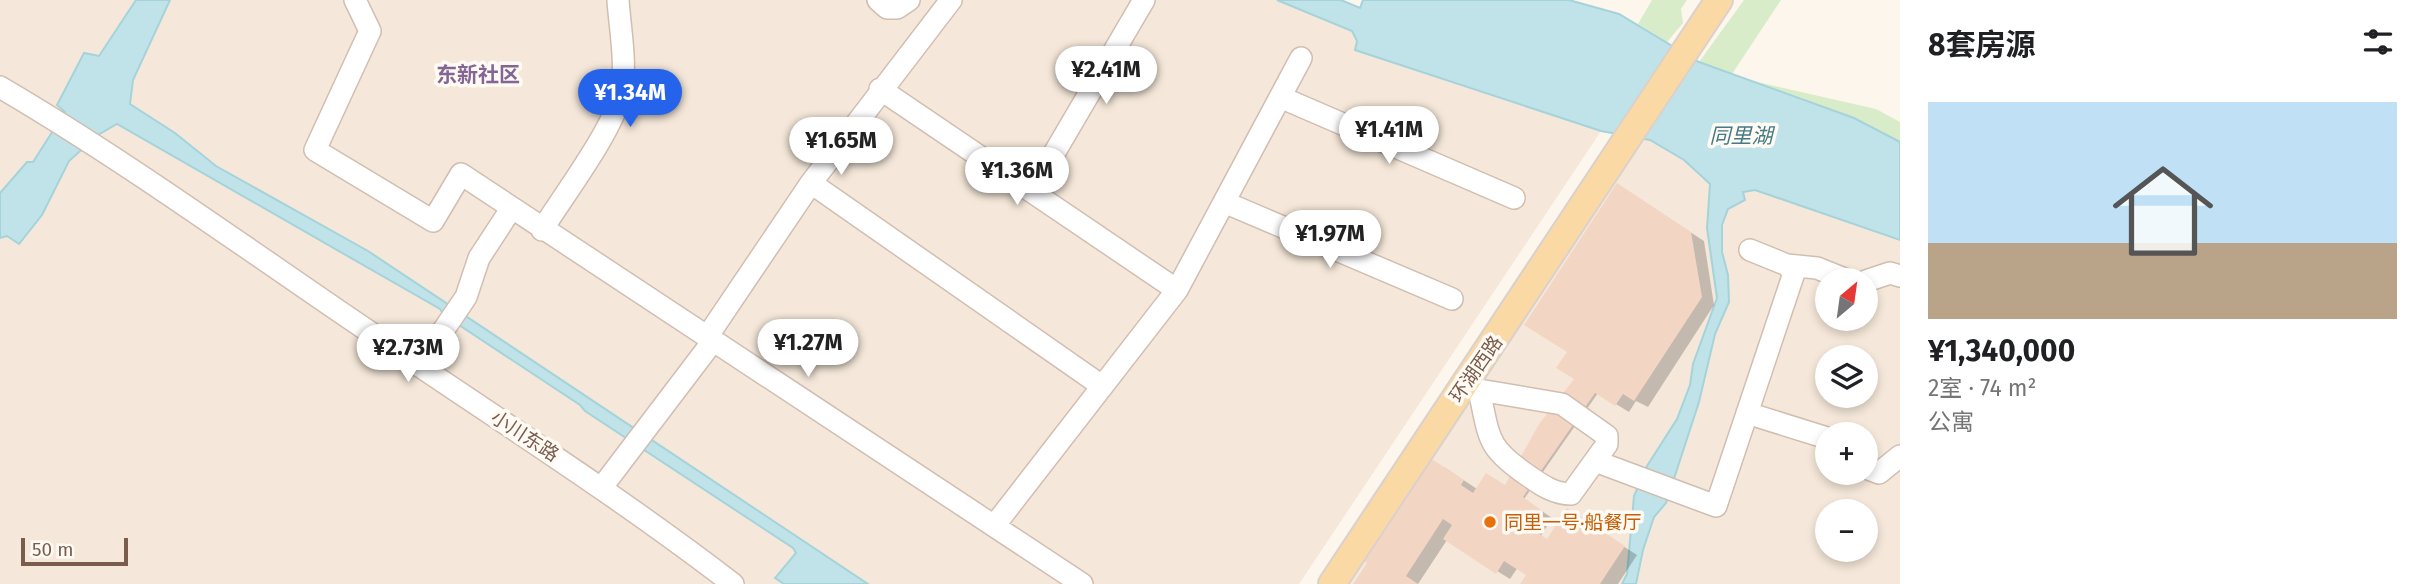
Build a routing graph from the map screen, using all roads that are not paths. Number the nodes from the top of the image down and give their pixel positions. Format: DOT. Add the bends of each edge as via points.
graph roads {
  1 [pos="355,0"];
  2 [pos="618,0"];
  3 [pos="878,0"];
  4 [pos="909,0"];
  5 [pos="951,0"];
  6 [pos="1144,0"];
  7 [pos="1719,0"];
  8 [pos="1301,58"];
  9 [pos="0,87"];
  10 [pos="880,89"];
  11 [pos="1280,97"];
  12 [pos="811,183"];
  13 [pos="1032,191"];
  14 [pos="1514,198"];
  15 [pos="1224,202"];
  16 [pos="510,209"];
  17 [pos="542,230"];
  18 [pos="1750,250"];
  19 [pos="1787,264"];
  20 [pos="1816,268"];
  21 [pos="1900,276"];
  22 [pos="1878,277"];
  23 [pos="1177,290"];
  24 [pos="1452,299"];
  25 [pos="710,339"];
  26 [pos="419,366"];
  27 [pos="1102,386"];
  28 [pos="1473,386"];
  29 [pos="1747,414"];
  30 [pos="1815,434"];
  31 [pos="1900,456"];
  32 [pos="1595,461"];
  33 [pos="1878,473"];
  34 [pos="603,487"];
  35 [pos="994,526"];
  36 [pos="733,584"];
  37 [pos="1082,584"];
  38 [pos="1332,584"];
  1 -- 16 [label="street" via="370,31 315,150 433,221 461,174"];
  2 -- 17 [label="street" via="621,93 612,118"];
  3 -- 4 [label="street" via="887,8"];
  5 -- 10 [label="street"];
  6 -- 13 [label="street"];
  7 -- 28 [label="main road, 环湖西路"];
  8 -- 11 [label="street"];
  9 -- 26 [label="street, 小川东路" via="106,152"];
  10 -- 12 [label="street"];
  10 -- 13 [label="street"];
  11 -- 14 [label="street"];
  11 -- 15 [label="street"];
  12 -- 25 [label="street"];
  12 -- 27 [label="street"];
  13 -- 23 [label="street"];
  15 -- 23 [label="street"];
  15 -- 24 [label="street"];
  16 -- 17 [label="street"];
  16 -- 26 [label="street" via="479,258 466,297"];
  17 -- 25 [label="street"];
  18 -- 19 [label="street"];
  19 -- 20 [label="street"];
  19 -- 29 [label="street" via="1794,273"];
  21 -- 22 [label="street"];
  23 -- 27 [label="street"];
  25 -- 34 [label="street"];
  25 -- 35 [label="street"];
  26 -- 34 [label="street, 小川东路"];
  27 -- 35 [label="street"];
  28 -- 32 [label="street" via="1562,404 1607,436"];
  28 -- 32 [label="street" via="1501,457 1547,488 1571,494"];
  28 -- 38 [label="main road, 环湖西路"];
  29 -- 30 [label="street"];
  29 -- 32 [label="street" via="1716,506"];
  31 -- 33 [label="street"];
  34 -- 36 [label="street, 小川东路"];
  35 -- 37 [label="street"];
}
